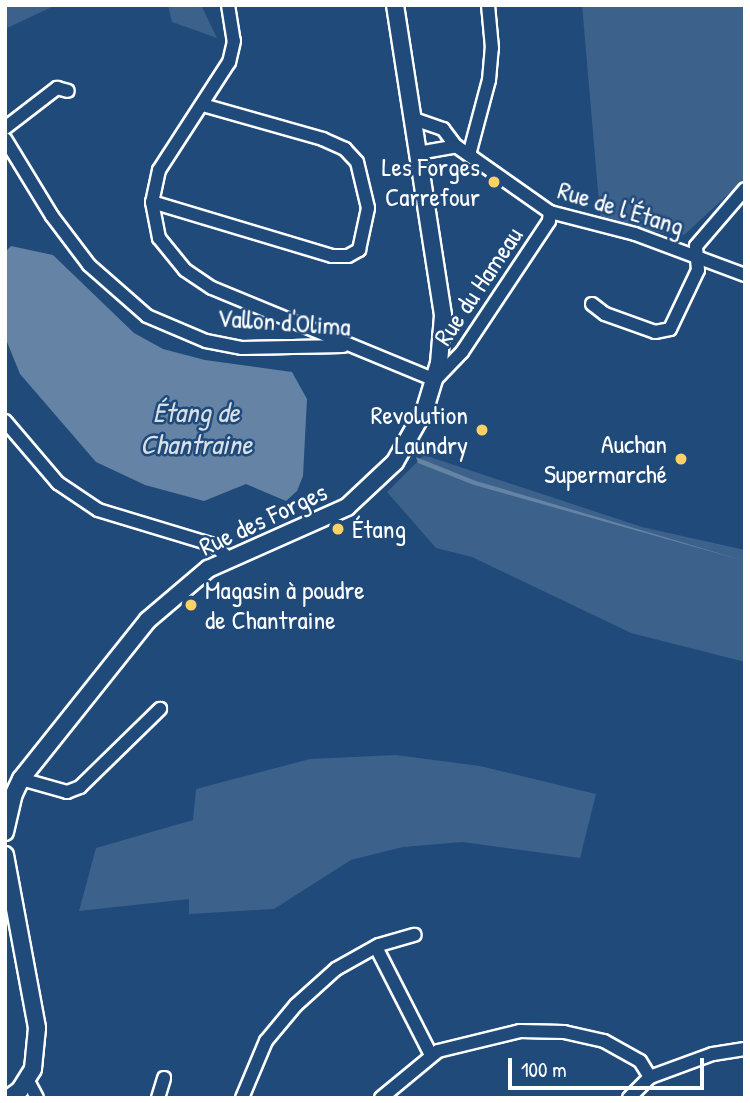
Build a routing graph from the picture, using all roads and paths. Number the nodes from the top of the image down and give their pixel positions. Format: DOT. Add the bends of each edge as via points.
graph roads {
  1 [pos="228,5"];
  2 [pos="395,5"];
  3 [pos="488,5"];
  4 [pos="68,91"];
  5 [pos="203,105"];
  6 [pos="411,118"];
  7 [pos="5,128"];
  8 [pos="5,139"];
  9 [pos="456,146"];
  10 [pos="418,153"];
  11 [pos="468,155"];
  12 [pos="745,190"];
  13 [pos="152,202"];
  14 [pos="550,212"];
  15 [pos="697,256"];
  16 [pos="745,275"];
  17 [pos="592,304"];
  18 [pos="349,346"];
  19 [pos="435,380"];
  20 [pos="5,421"];
  21 [pos="228,558"];
  22 [pos="160,709"];
  23 [pos="21,779"];
  24 [pos="9,794"];
  25 [pos="5,832"];
  26 [pos="5,855"];
  27 [pos="415,934"];
  28 [pos="376,947"];
  29 [pos="745,1049"];
  30 [pos="431,1055"];
  31 [pos="650,1077"];
  32 [pos="164,1078"];
  33 [pos="28,1081"];
  34 [pos="9,1098"];
  35 [pos="37,1098"];
  36 [pos="158,1098"];
  37 [pos="242,1098"];
  38 [pos="381,1098"];
  39 [pos="629,1098"];
  1 -- 5 [label="street" via="234,41 229,61"];
  2 -- 6 [label="main road, Rue des Forges"];
  3 -- 11 [label="street" via="489,80"];
  4 -- 7 [label="street" via="57,88"];
  5 -- 13 [label="street" via="159,170"];
  5 -- 13 [label="street" via="345,149 357,162 368,208 359,250 332,256"];
  6 -- 9 [label="street, Rue de l'Étang" via="443,129"];
  6 -- 10 [label="main road, Rue des Forges"];
  8 -- 18 [label="street, Vallon d'Olima" via="51,216 89,265 147,316 206,341 242,348"];
  9 -- 10 [label="street"];
  9 -- 11 [label="street, Rue de l'Étang"];
  10 -- 19 [label="main road, Rue des Forges" via="443,315"];
  11 -- 14 [label="street, Rue de l'Étang"];
  12 -- 15 [label="street" via="696,246"];
  13 -- 18 [label="street" via="159,238 185,270 212,288"];
  14 -- 15 [label="street, Rue de l'Étang"];
  14 -- 19 [label="street, Rue du Hameau" via="549,221 462,352"];
  15 -- 16 [label="street, Rue de l'Étang"];
  15 -- 17 [label="street" via="698,270 670,329 655,332 605,314"];
  18 -- 19 [label="street, Vallon d'Olima"];
  19 -- 21 [label="main road, Rue des Forges" via="413,434 369,490 315,525"];
  20 -- 21 [label="street" via="58,484 98,510 214,545"];
  21 -- 23 [label="main road, Rue des Forges" via="189,583 148,620"];
  22 -- 23 [label="street" via="80,787 66,792"];
  23 -- 24 [label="main road, Rue des Forges"];
  24 -- 25 [label="main road, Rue des Forges"];
  26 -- 33 [label="main road" via="37,1028 36,1055"];
  27 -- 28 [label="street"];
  28 -- 30 [label="street"];
  28 -- 37 [label="street" via="336,969 296,1004 267,1041"];
  29 -- 31 [label="street" via="713,1054"];
  30 -- 31 [label="street" via="495,1035 564,1032 604,1041 640,1061"];
  30 -- 38 [label="street"];
  31 -- 39 [label="street"];
  32 -- 36 [label="street"];
  33 -- 34 [label="main road"];
  33 -- 35 [label="street"];
}
